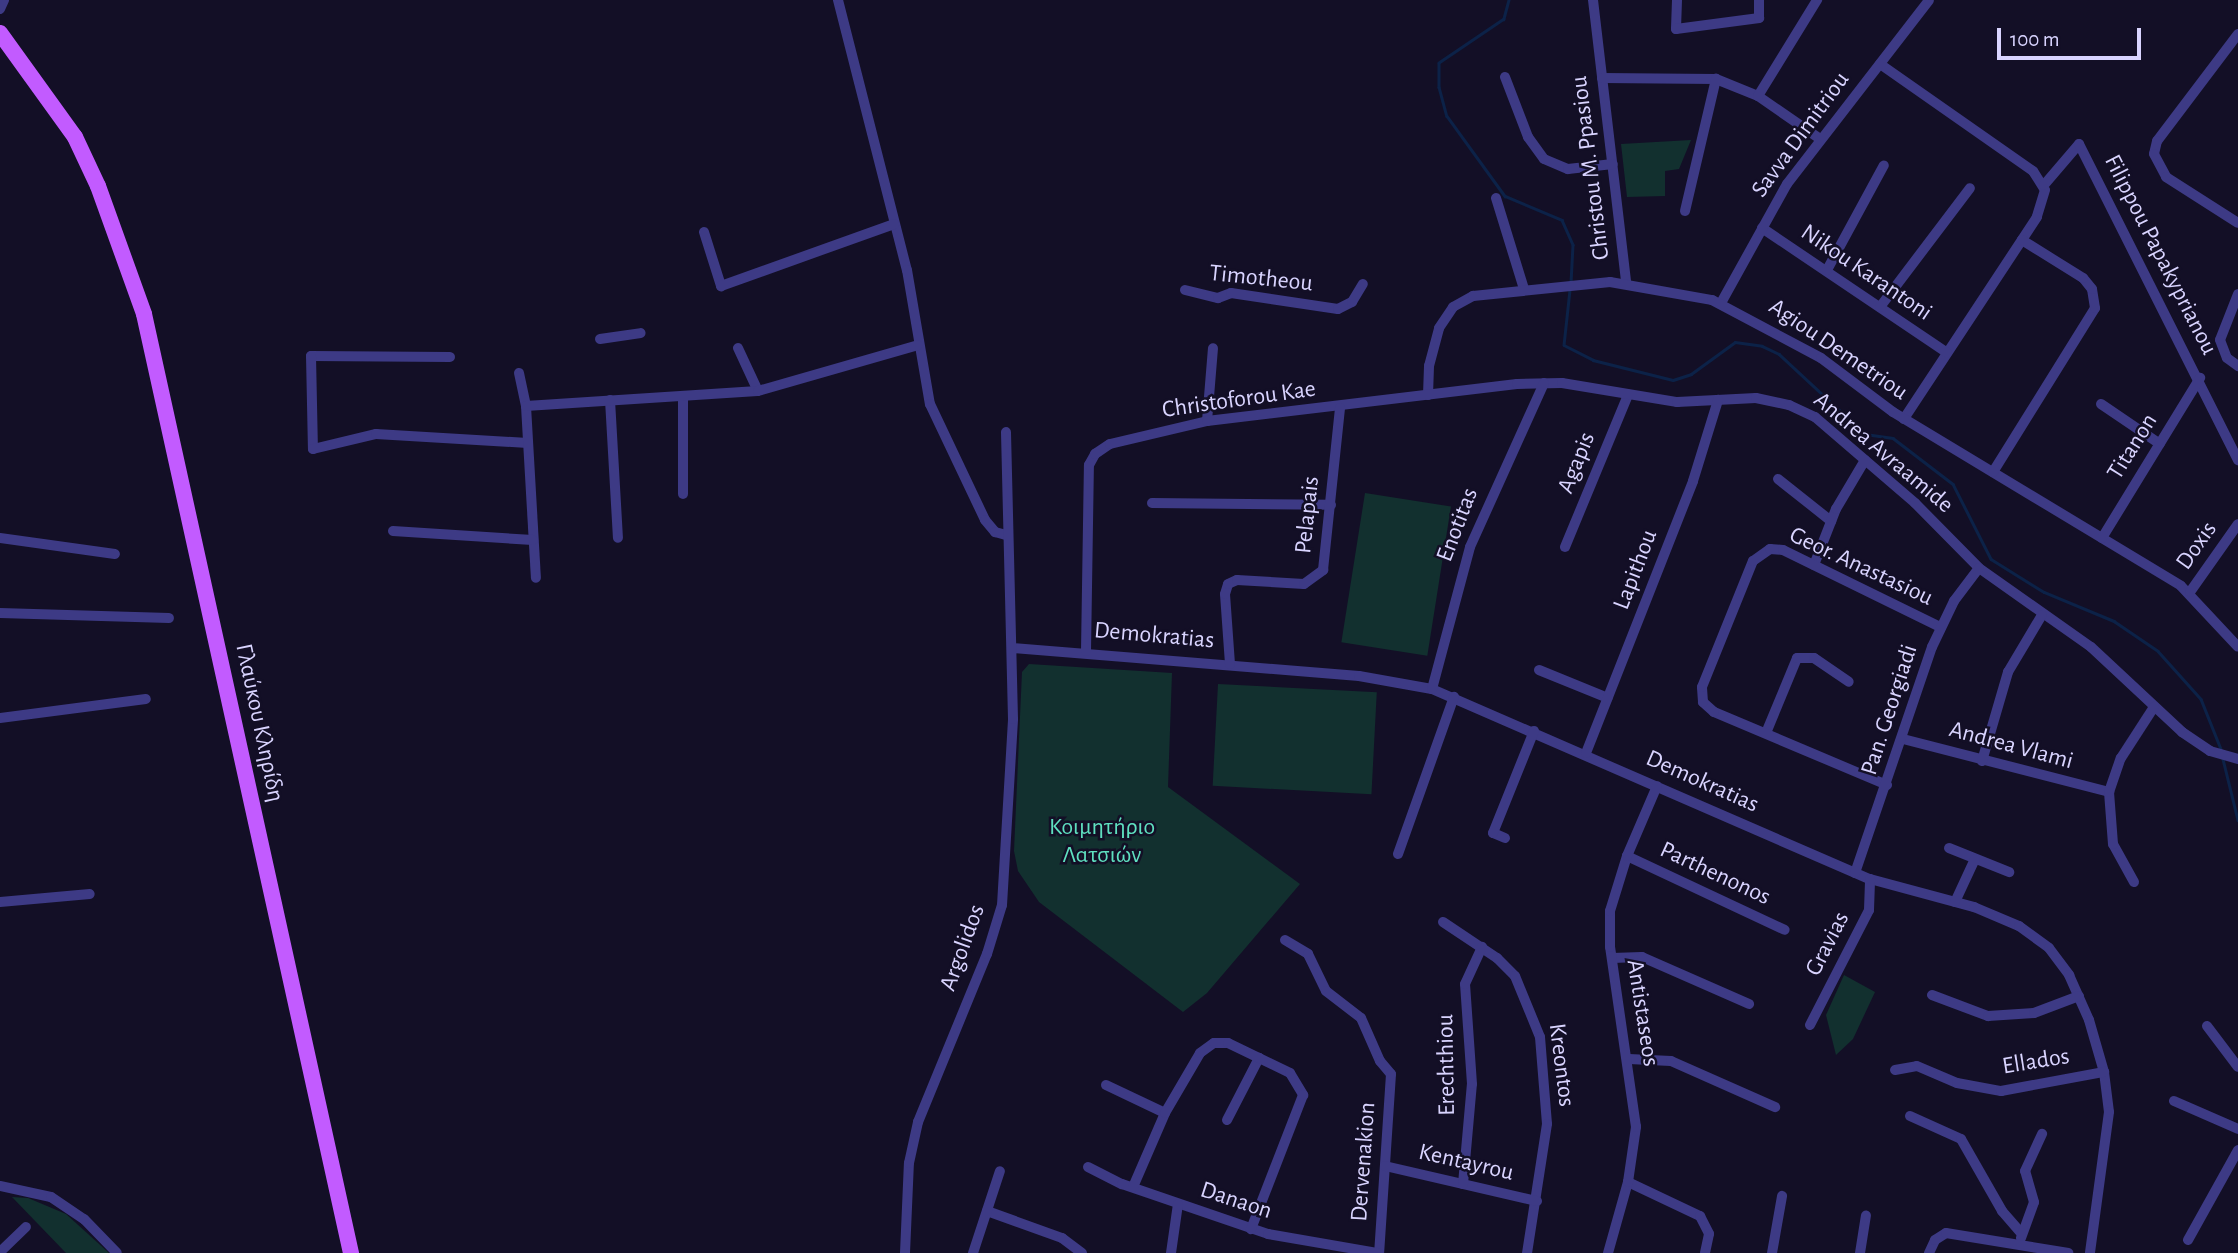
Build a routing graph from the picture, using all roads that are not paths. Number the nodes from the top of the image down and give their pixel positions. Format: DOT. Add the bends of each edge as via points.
graph roads {
  1 [pos="4,0"];
  2 [pos="838,0"];
  3 [pos="1593,0"];
  4 [pos="1677,0"];
  5 [pos="1759,0"];
  6 [pos="1817,0"];
  7 [pos="1929,0"];
  8 [pos="0,9"];
  9 [pos="0,33"];
  10 [pos="2238,34"];
  11 [pos="0,47"];
  12 [pos="1880,64"];
  13 [pos="1506,77"];
  14 [pos="1602,78"];
  15 [pos="1716,79"];
  16 [pos="1758,96"];
  17 [pos="1820,139"];
  18 [pos="1613,164"];
  19 [pos="1884,165"];
  20 [pos="2044,185"];
  21 [pos="1970,188"];
  22 [pos="1496,198"];
  23 [pos="106,207"];
  24 [pos="1685,211"];
  25 [pos="2238,223"];
  26 [pos="894,224"];
  27 [pos="1762,228"];
  28 [pos="704,232"];
  29 [pos="2022,240"];
  30 [pos="1827,270"];
  31 [pos="1626,283"];
  32 [pos="1363,284"];
  33 [pos="1524,289"];
  34 [pos="1185,290"];
  35 [pos="2238,294"];
  36 [pos="1721,303"];
  37 [pos="1880,307"];
  38 [pos="641,333"];
  39 [pos="600,339"];
  40 [pos="918,345"];
  41 [pos="738,348"];
  42 [pos="1213,348"];
  43 [pos="1947,353"];
  44 [pos="450,357"];
  45 [pos="2238,366"];
  46 [pos="519,373"];
  47 [pos="2200,378"];
  48 [pos="1544,383"];
  49 [pos="758,391"];
  50 [pos="1428,395"];
  51 [pos="1628,395"];
  52 [pos="683,396"];
  53 [pos="610,400"];
  54 [pos="1718,400"];
  55 [pos="2101,404"];
  56 [pos="526,406"];
  57 [pos="1340,408"];
  58 [pos="1904,419"];
  59 [pos="1207,421"];
  60 [pos="1006,432"];
  61 [pos="528,443"];
  62 [pos="2160,444"];
  63 [pos="1865,460"];
  64 [pos="2238,460"];
  65 [pos="1993,472"];
  66 [pos="1779,480"];
  67 [pos="683,494"];
  68 [pos="1152,503"];
  69 [pos="1331,505"];
  70 [pos="1830,521"];
  71 [pos="2238,524"];
  72 [pos="393,531"];
  73 [pos="1006,535"];
  74 [pos="0,538"];
  75 [pos="618,538"];
  76 [pos="2102,538"];
  77 [pos="533,540"];
  78 [pos="1565,547"];
  79 [pos="115,554"];
  80 [pos="1814,565"];
  81 [pos="1979,568"];
  82 [pos="536,578"];
  83 [pos="2190,593"];
  84 [pos="0,613"];
  85 [pos="2042,615"];
  86 [pos="169,618"];
  87 [pos="1940,627"];
  88 [pos="1012,648"];
  89 [pos="2238,648"];
  90 [pos="1086,651"];
  91 [pos="1230,664"];
  92 [pos="1539,670"];
  93 [pos="1849,682"];
  94 [pos="1432,689"];
  95 [pos="1454,697"];
  96 [pos="1608,698"];
  97 [pos="146,699"];
  98 [pos="2154,708"];
  99 [pos="0,718"];
  100 [pos="1534,731"];
  101 [pos="1766,733"];
  102 [pos="1903,739"];
  103 [pos="1586,753"];
  104 [pos="2235,758"];
  105 [pos="1982,761"];
  106 [pos="1887,785"];
  107 [pos="1657,786"];
  108 [pos="2109,792"];
  109 [pos="1506,838"];
  110 [pos="1949,848"];
  111 [pos="1398,854"];
  112 [pos="1627,856"];
  113 [pos="1975,859"];
  114 [pos="2009,872"];
  115 [pos="1855,873"];
  116 [pos="1870,880"];
  117 [pos="2134,883"];
  118 [pos="90,894"];
  119 [pos="0,902"];
  120 [pos="1955,902"];
  121 [pos="1443,922"];
  122 [pos="1785,930"];
  123 [pos="1285,940"];
  124 [pos="1482,947"];
  125 [pos="1612,958"];
  126 [pos="1932,995"];
  127 [pos="2079,996"];
  128 [pos="1749,1004"];
  129 [pos="1810,1026"];
  130 [pos="2207,1026"];
  131 [pos="1259,1058"];
  132 [pos="1629,1059"];
  133 [pos="2238,1067"];
  134 [pos="1895,1070"];
  135 [pos="2105,1072"];
  136 [pos="1105,1085"];
  137 [pos="2174,1101"];
  138 [pos="1775,1107"];
  139 [pos="1165,1113"];
  140 [pos="1910,1116"];
  141 [pos="1227,1120"];
  142 [pos="2238,1129"];
  143 [pos="2042,1134"];
  144 [pos="2238,1150"];
  145 [pos="1385,1166"];
  146 [pos="1088,1167"];
  147 [pos="1000,1171"];
  148 [pos="1628,1182"];
  149 [pos="1463,1184"];
  150 [pos="0,1186"];
  151 [pos="1133,1187"];
  152 [pos="1782,1196"];
  153 [pos="1537,1201"];
  154 [pos="1178,1204"];
  155 [pos="987,1211"];
  156 [pos="1866,1215"];
  157 [pos="26,1227"];
  158 [pos="1251,1229"];
  159 [pos="1297,1239"];
  160 [pos="2021,1239"];
  161 [pos="2188,1240"];
  162 [pos="0,1252"];
  163 [pos="117,1253"];
  164 [pos="351,1253"];
  165 [pos="905,1253"];
  166 [pos="973,1253"];
  167 [pos="1082,1253"];
  168 [pos="1171,1253"];
  169 [pos="1296,1253"];
  170 [pos="1378,1253"];
  171 [pos="1527,1253"];
  172 [pos="1608,1253"];
  173 [pos="1705,1253"];
  174 [pos="1772,1253"];
  175 [pos="1860,1253"];
  176 [pos="1928,1253"];
  177 [pos="2068,1253"];
  178 [pos="2090,1253"];
  1 -- 8 [label="street"];
  2 -- 26 [label="street"];
  3 -- 14 [label="street, Christou M. Ppasiou"];
  4 -- 5 [label="street" via="1676,29 1759,18"];
  6 -- 16 [label="street"];
  7 -- 12 [label="street, Savva Dimitriou"];
  9 -- 23 [label="main road, Γλαύκου Κληρίδη" via="75,137"];
  10 -- 25 [label="street" via="2157,141 2154,154 2166,177"];
  11 -- 23 [label="main road, Γλαύκου Κληρίδη" via="44,104"];
  12 -- 17 [label="street, Savva Dimitriou"];
  12 -- 20 [label="street" via="2033,171"];
  13 -- 18 [label="street" via="1528,137 1544,159 1568,169"];
  14 -- 15 [label="street"];
  14 -- 18 [label="street, Christou M. Ppasiou"];
  15 -- 16 [label="street"];
  15 -- 24 [label="street"];
  16 -- 17 [label="street"];
  17 -- 27 [label="street, Savva Dimitriou"];
  18 -- 31 [label="street, Christou M. Ppasiou"];
  19 -- 30 [label="street"];
  20 -- 29 [label="street" via="2043,206"];
  20 -- 47 [label="street, Filippou Papakyprianou" via="2079,144"];
  21 -- 37 [label="street"];
  22 -- 33 [label="street"];
  23 -- 164 [label="main road, Γλαύκου Κληρίδη" via="144,314"];
  26 -- 28 [label="street" via="721,286"];
  26 -- 40 [label="street" via="907,270"];
  27 -- 30 [label="street, Nikou Karantoni"];
  27 -- 36 [label="street, Savva Dimitriou"];
  29 -- 43 [label="street"];
  29 -- 65 [label="street" via="2083,278 2094,295 2089,322"];
  30 -- 37 [label="street, Nikou Karantoni"];
  31 -- 33 [label="street, Agiou Demetriou"];
  31 -- 36 [label="street, Agiou Demetriou"];
  32 -- 34 [label="street, Timotheou" via="1350,304 1338,309 1231,293 1218,298"];
  33 -- 50 [label="street, Agiou Demetriou" via="1473,296 1453,307 1435,339"];
  35 -- 45 [label="street" via="2220,340 2227,358"];
  36 -- 58 [label="street, Agiou Demetriou" via="1821,358"];
  37 -- 43 [label="street, Nikou Karantoni"];
  38 -- 39 [label="street"];
  40 -- 49 [label="street"];
  40 -- 73 [label="street" via="937,425 988,525"];
  41 -- 49 [label="street"];
  42 -- 59 [label="street"];
  43 -- 58 [label="street"];
  44 -- 61 [label="street" via="311,356 313,449 376,434"];
  46 -- 56 [label="street"];
  47 -- 62 [label="street, Titanon"];
  47 -- 64 [label="street, Filippou Papakyprianou"];
  48 -- 50 [label="street, Andrea Avraamide"];
  48 -- 51 [label="street, Andrea Avraamide"];
  48 -- 94 [label="street, Enotitas" via="1470,547"];
  49 -- 52 [label="street"];
  50 -- 57 [label="street, Andrea Avraamide"];
  51 -- 54 [label="street, Andrea Avraamide" via="1677,402"];
  51 -- 78 [label="street, Agapis"];
  52 -- 53 [label="street"];
  52 -- 67 [label="street"];
  53 -- 56 [label="street"];
  53 -- 75 [label="street"];
  54 -- 63 [label="street, Andrea Avraamide" via="1756,398 1798,408"];
  54 -- 96 [label="street, Lapithou" via="1693,481"];
  55 -- 62 [label="street"];
  56 -- 61 [label="street"];
  57 -- 59 [label="street, Christoforou Kae"];
  57 -- 69 [label="street, Pelapais"];
  58 -- 65 [label="street, Agiou Demetriou"];
  59 -- 90 [label="street, Christoforou Kae" via="1110,444 1091,459"];
  60 -- 73 [label="street, Argolidos"];
  61 -- 77 [label="street"];
  62 -- 76 [label="street, Titanon"];
  63 -- 70 [label="street"];
  63 -- 81 [label="street, Andrea Avraamide"];
  65 -- 76 [label="street, Agiou Demetriou"];
  66 -- 70 [label="street"];
  68 -- 69 [label="street"];
  69 -- 91 [label="street, Pelapais" via="1325,565 1315,580 1300,584 1237,580 1226,587"];
  70 -- 80 [label="street"];
  71 -- 83 [label="street, Doxis"];
  72 -- 77 [label="street"];
  73 -- 88 [label="street, Argolidos"];
  74 -- 79 [label="street"];
  76 -- 83 [label="street, Agiou Demetriou"];
  77 -- 82 [label="street"];
  80 -- 87 [label="street, Geor. Anastasiou"];
  80 -- 101 [label="street, Geor. Anastasiou" via="1779,549 1763,551 1753,561 1703,684 1703,702 1717,714"];
  81 -- 85 [label="street, Andrea Avraamide"];
  81 -- 87 [label="street, Pan. Georgiadi"];
  83 -- 89 [label="street, Agiou Demetriou"];
  84 -- 86 [label="street"];
  85 -- 98 [label="street, Andrea Avraamide" via="2091,648"];
  85 -- 105 [label="street" via="2008,672"];
  87 -- 102 [label="street, Pan. Georgiadi"];
  88 -- 90 [label="street, Demokratias"];
  88 -- 165 [label="street, Argolidos" via="1013,719 1002,905 988,954 918,1122 909,1163"];
  90 -- 91 [label="street, Demokratias"];
  91 -- 94 [label="street, Demokratias" via="1359,676"];
  92 -- 96 [label="street"];
  93 -- 101 [label="street" via="1814,659 1797,658"];
  94 -- 95 [label="street, Demokratias"];
  95 -- 100 [label="street, Demokratias"];
  95 -- 111 [label="street"];
  96 -- 103 [label="street, Lapithou"];
  97 -- 99 [label="street"];
  98 -- 104 [label="street, Andrea Avraamide" via="2217,754"];
  98 -- 108 [label="street" via="2121,758"];
  100 -- 103 [label="street, Demokratias"];
  100 -- 109 [label="street" via="1493,833"];
  101 -- 106 [label="street"];
  102 -- 105 [label="street, Andrea Vlami"];
  102 -- 106 [label="street, Pan. Georgiadi"];
  103 -- 107 [label="street, Demokratias"];
  105 -- 108 [label="street, Andrea Vlami"];
  106 -- 115 [label="street, Pan. Georgiadi"];
  107 -- 112 [label="street, Antistaseos"];
  107 -- 115 [label="street, Demokratias"];
  108 -- 117 [label="street" via="2113,844"];
  110 -- 113 [label="street"];
  112 -- 122 [label="street, Parthenonos"];
  112 -- 125 [label="street, Antistaseos" via="1610,911"];
  113 -- 114 [label="street"];
  113 -- 120 [label="street"];
  115 -- 116 [label="street, Demokratias"];
  116 -- 120 [label="street, Demokratias"];
  116 -- 129 [label="street, Gravias" via="1869,909"];
  118 -- 119 [label="street"];
  120 -- 127 [label="street, Demokratias" via="1993,914 2034,935 2055,955"];
  121 -- 124 [label="street, Kreontos"];
  123 -- 145 [label="street, Dervenakion" via="1308,954 1326,991 1361,1018 1380,1061 1391,1074"];
  124 -- 149 [label="street, Erechthiou" via="1465,984 1472,1084"];
  124 -- 153 [label="street, Kreontos" via="1519,982 1541,1046 1547,1113"];
  125 -- 128 [label="street" via="1643,957"];
  125 -- 132 [label="street, Antistaseos"];
  126 -- 127 [label="street" via="1988,1016 2034,1013"];
  127 -- 135 [label="street, Demokratias"];
  130 -- 133 [label="street"];
  131 -- 139 [label="street" via="1223,1042 1213,1043 1200,1054"];
  131 -- 141 [label="street"];
  131 -- 158 [label="street" via="1295,1077 1303,1095"];
  132 -- 138 [label="street" via="1671,1061"];
  132 -- 148 [label="street, Antistaseos" via="1636,1127"];
  134 -- 135 [label="street, Ellados" via="1917,1066 1957,1083 2001,1091"];
  135 -- 178 [label="street, Demokratias" via="2109,1112"];
  136 -- 139 [label="street"];
  137 -- 142 [label="street"];
  139 -- 151 [label="street"];
  140 -- 160 [label="street" via="1961,1139"];
  143 -- 160 [label="street" via="2025,1171 2034,1202"];
  144 -- 161 [label="street"];
  145 -- 149 [label="street, Kentayrou"];
  145 -- 170 [label="street, Dervenakion"];
  146 -- 151 [label="street, Danaon"];
  147 -- 155 [label="street"];
  148 -- 172 [label="street, Antistaseos"];
  148 -- 173 [label="street" via="1700,1216 1709,1234"];
  149 -- 153 [label="street, Kentayrou"];
  150 -- 163 [label="street" via="51,1197 84,1219"];
  151 -- 154 [label="street, Danaon"];
  152 -- 174 [label="street"];
  153 -- 171 [label="street, Kreontos"];
  154 -- 158 [label="street, Danaon"];
  154 -- 168 [label="street"];
  155 -- 166 [label="street"];
  155 -- 167 [label="street" via="1062,1238"];
  156 -- 175 [label="street"];
  157 -- 162 [label="street"];
  158 -- 159 [label="street, Danaon"];
  159 -- 169 [label="street"];
  159 -- 170 [label="street, Danaon"];
  160 -- 176 [label="street" via="1946,1233"];
  160 -- 177 [label="street"];
}
